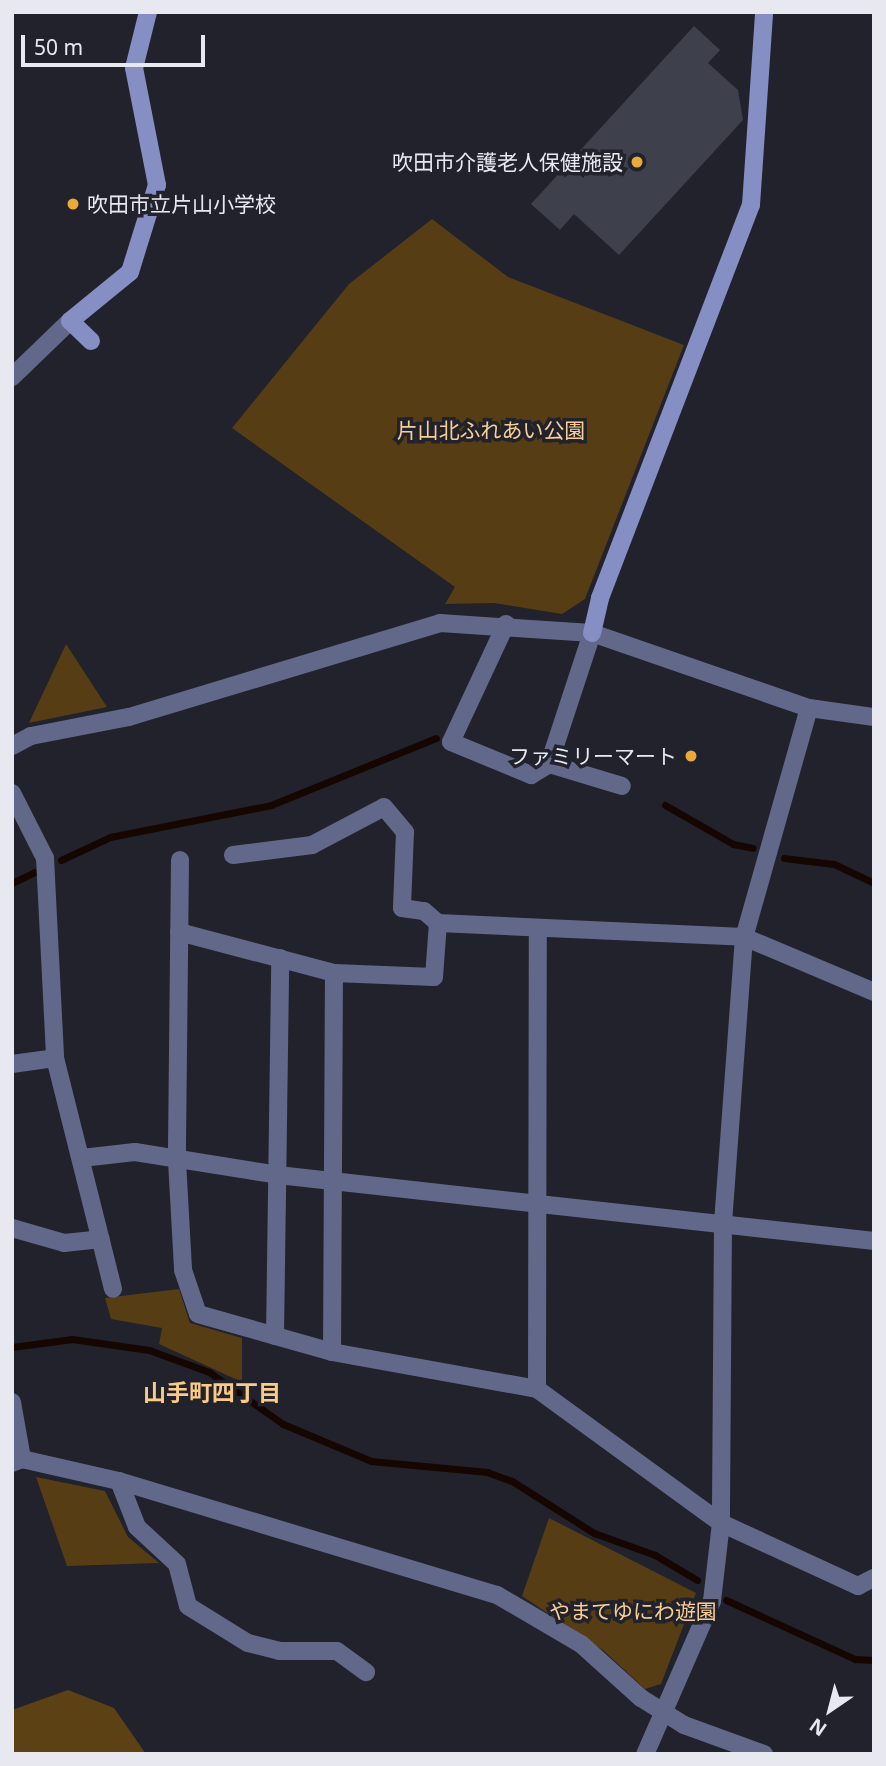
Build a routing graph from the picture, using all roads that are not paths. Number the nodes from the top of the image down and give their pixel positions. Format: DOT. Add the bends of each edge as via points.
graph roads {
  1 [pos="148,12"];
  2 [pos="764,12"];
  3 [pos="70,321"];
  4 [pos="91,341"];
  5 [pos="12,377"];
  6 [pos="506,624"];
  7 [pos="592,634"];
  8 [pos="809,708"];
  9 [pos="874,717"];
  10 [pos="12,746"];
  11 [pos="549,764"];
  12 [pos="622,786"];
  13 [pos="12,793"];
  14 [pos="233,855"];
  15 [pos="180,860"];
  16 [pos="438,922"];
  17 [pos="538,930"];
  18 [pos="179,932"];
  19 [pos="744,937"];
  20 [pos="279,958"];
  21 [pos="334,973"];
  22 [pos="874,992"];
  23 [pos="55,1058"];
  24 [pos="12,1064"];
  25 [pos="82,1158"];
  26 [pos="177,1161"];
  27 [pos="278,1175"];
  28 [pos="334,1180"];
  29 [pos="537,1202"];
  30 [pos="723,1221"];
  31 [pos="12,1228"];
  32 [pos="101,1239"];
  33 [pos="874,1241"];
  34 [pos="113,1289"];
  35 [pos="275,1336"];
  36 [pos="331,1352"];
  37 [pos="537,1389"];
  38 [pos="12,1402"];
  39 [pos="17,1461"];
  40 [pos="119,1481"];
  41 [pos="721,1523"];
  42 [pos="874,1578"];
  43 [pos="366,1672"];
  44 [pos="664,1712"];
  45 [pos="645,1754"];
  46 [pos="764,1754"];
  1 -- 3 [label="street" via="134,68 157,185 130,272"];
  2 -- 7 [label="street" via="751,205 600,598"];
  3 -- 4 [label="street"];
  3 -- 5 [label="street"];
  6 -- 7 [label="street"];
  6 -- 10 [label="street" via="440,623 129,717 31,736"];
  6 -- 11 [label="street" via="450,742 531,775"];
  7 -- 8 [label="street"];
  7 -- 11 [label="street"];
  8 -- 9 [label="street"];
  8 -- 19 [label="street"];
  11 -- 12 [label="street"];
  13 -- 23 [label="street" via="46,858"];
  14 -- 16 [label="street" via="312,845 384,807 405,832 402,908 424,911"];
  15 -- 18 [label="street"];
  16 -- 17 [label="street"];
  16 -- 21 [label="street" via="434,977"];
  17 -- 19 [label="street"];
  17 -- 29 [label="street"];
  18 -- 20 [label="street"];
  18 -- 26 [label="street"];
  19 -- 22 [label="street"];
  19 -- 30 [label="street"];
  20 -- 21 [label="street"];
  20 -- 27 [label="street"];
  21 -- 28 [label="street"];
  23 -- 24 [label="street"];
  23 -- 25 [label="street"];
  25 -- 26 [label="street" via="135,1152"];
  25 -- 32 [label="street"];
  26 -- 27 [label="street"];
  26 -- 35 [label="street" via="183,1270 198,1314"];
  27 -- 28 [label="street"];
  27 -- 35 [label="street"];
  28 -- 29 [label="street"];
  28 -- 36 [label="street"];
  29 -- 30 [label="street"];
  29 -- 37 [label="street"];
  30 -- 33 [label="street"];
  30 -- 41 [label="street"];
  31 -- 32 [label="street" via="64,1243"];
  32 -- 34 [label="street"];
  35 -- 36 [label="street"];
  36 -- 37 [label="street"];
  37 -- 41 [label="street"];
  38 -- 39 [label="street"];
  39 -- 40 [label="street"];
  40 -- 43 [label="street" via="137,1527 177,1564 188,1606 248,1643 279,1651 337,1651"];
  40 -- 44 [label="street" via="497,1595 581,1644"];
  41 -- 42 [label="street" via="858,1586"];
  41 -- 44 [label="street" via="712,1601"];
  44 -- 45 [label="street"];
  44 -- 46 [label="street"];
}
